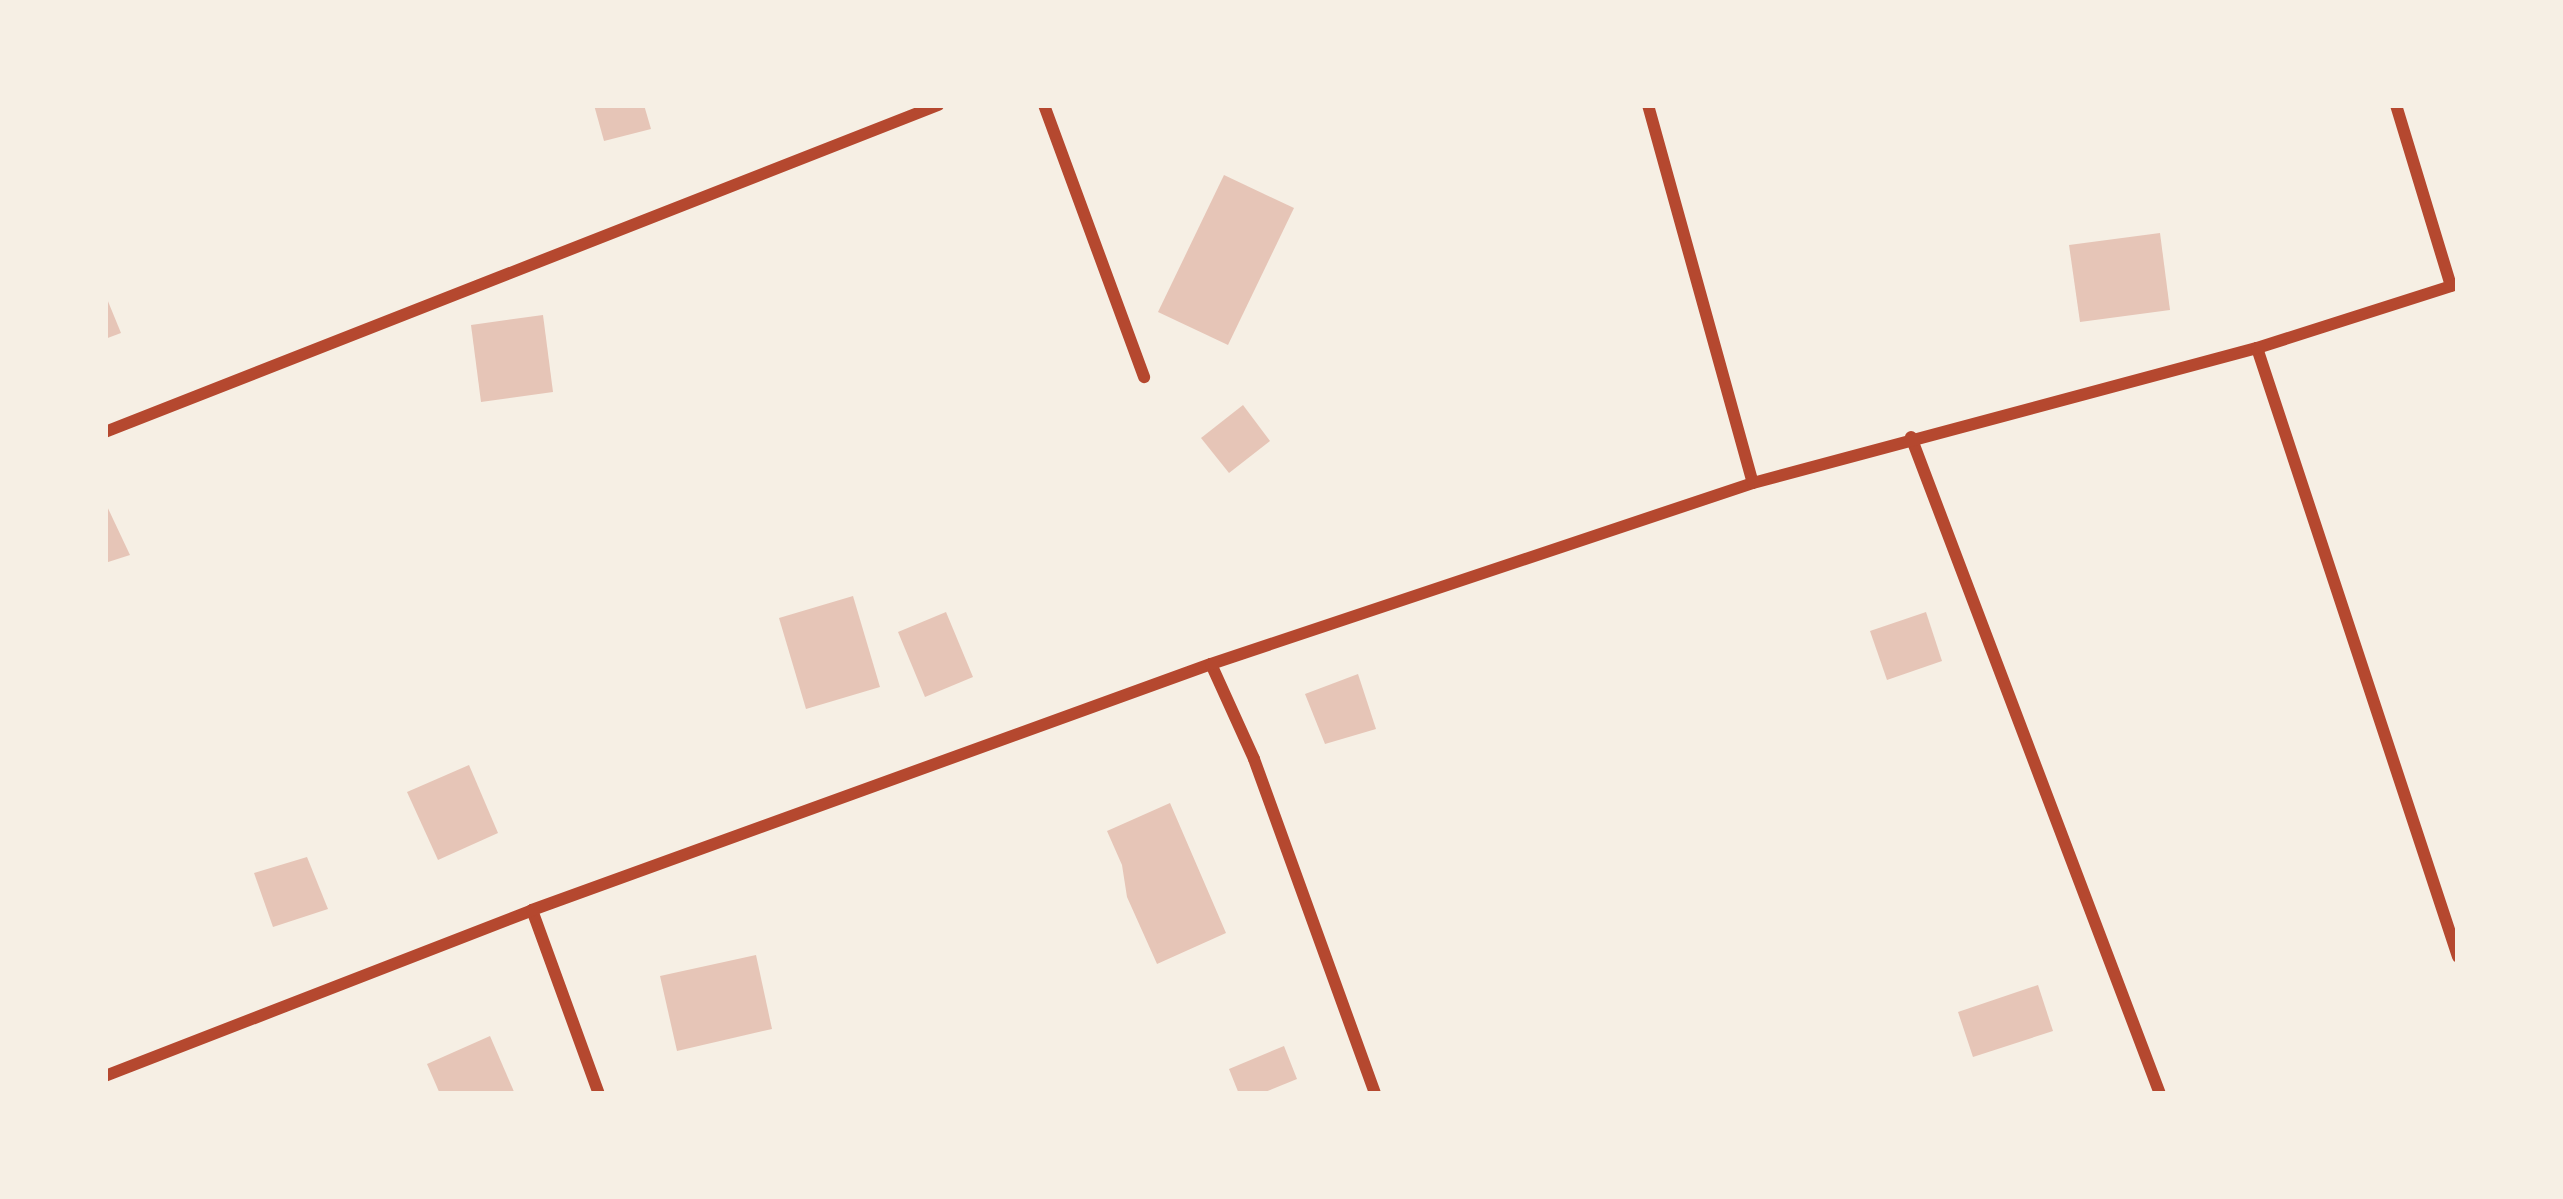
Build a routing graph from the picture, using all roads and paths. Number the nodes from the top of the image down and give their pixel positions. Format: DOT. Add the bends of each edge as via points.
graph roads {
  1 [pos="938,105"];
  2 [pos="1045,105"];
  3 [pos="1648,105"];
  4 [pos="2396,105"];
  5 [pos="2455,285"];
  6 [pos="2257,348"];
  7 [pos="1144,376"];
  8 [pos="105,432"];
  9 [pos="1911,437"];
  10 [pos="1753,483"];
  11 [pos="1211,664"];
  12 [pos="532,910"];
  13 [pos="2458,957"];
  14 [pos="105,1076"];
  15 [pos="599,1094"];
  16 [pos="1376,1094"];
  17 [pos="2160,1094"];
  1 -- 8 [label="street"];
  2 -- 7 [label="street"];
  3 -- 10 [label="street"];
  4 -- 5 [label="street"];
  5 -- 6 [label="street"];
  6 -- 9 [label="street"];
  6 -- 13 [label="street"];
  9 -- 10 [label="street"];
  9 -- 17 [label="street"];
  10 -- 11 [label="street"];
  11 -- 12 [label="street"];
  11 -- 16 [label="street" via="1254,759"];
  12 -- 14 [label="street"];
  12 -- 15 [label="street"];
}
